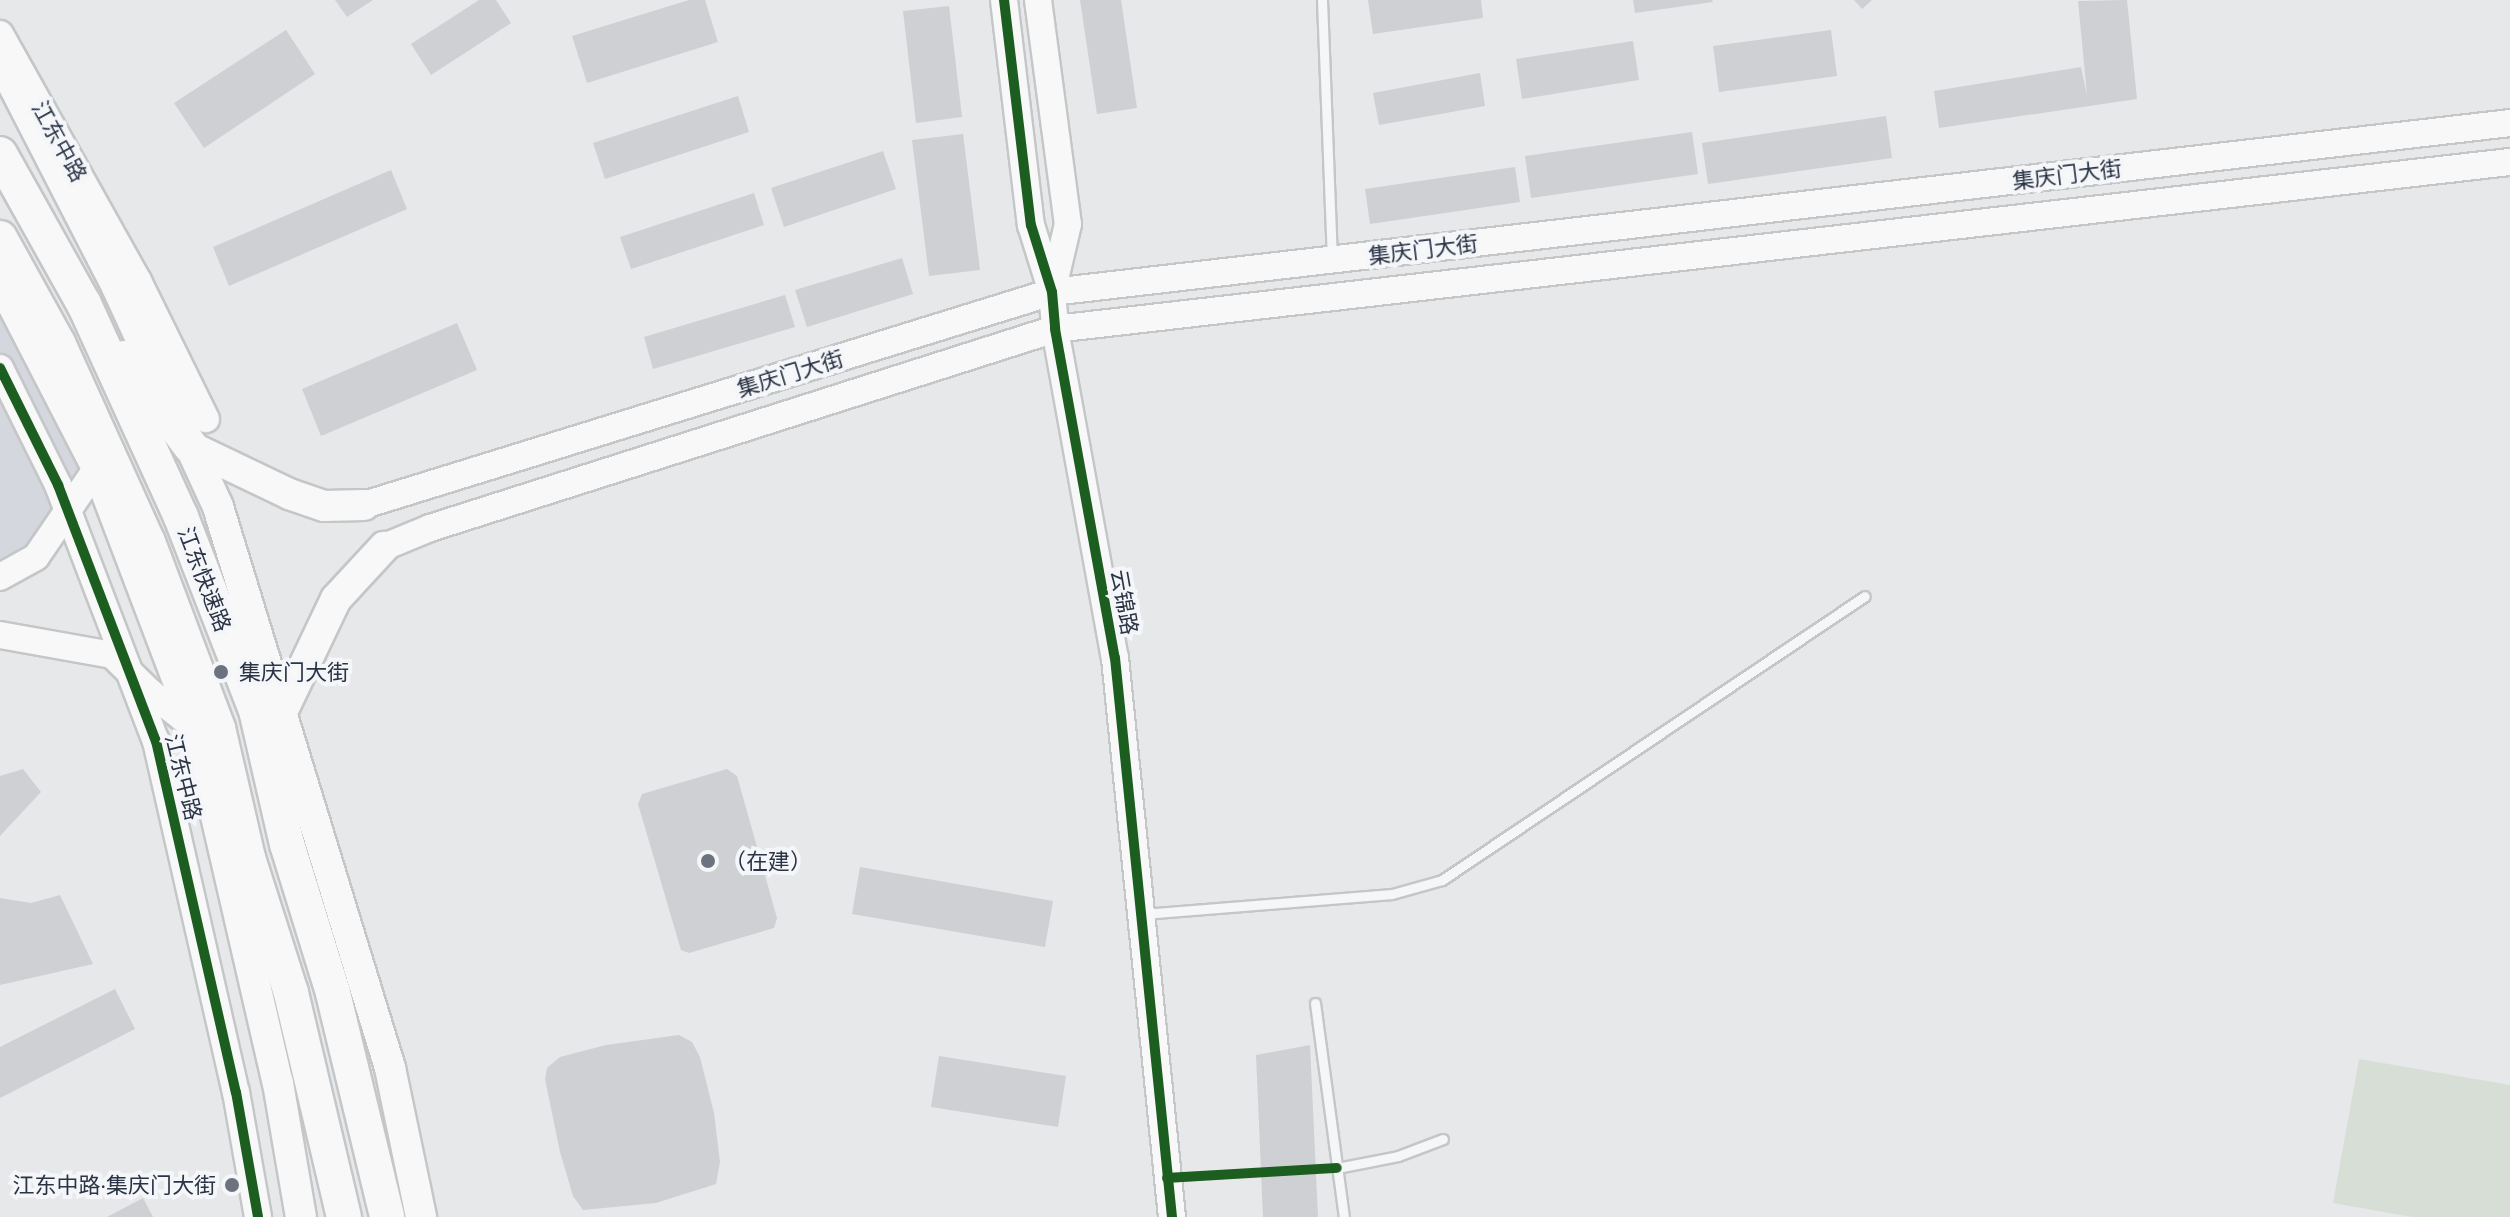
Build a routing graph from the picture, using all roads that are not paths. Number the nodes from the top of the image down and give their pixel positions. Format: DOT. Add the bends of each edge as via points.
graph roads {
  1 [pos="1004,0"];
  2 [pos="1038,0"];
  3 [pos="1322,0"];
  4 [pos="0,34"];
  5 [pos="0,59"];
  6 [pos="2510,123"];
  7 [pos="0,154"];
  8 [pos="2510,162"];
  9 [pos="0,238"];
  10 [pos="1332,259"];
  11 [pos="0,280"];
  12 [pos="1052,292"];
  13 [pos="84,304"];
  14 [pos="45,320"];
  15 [pos="1055,329"];
  16 [pos="0,368"];
  17 [pos="198,433"];
  18 [pos="97,468"];
  19 [pos="364,505"];
  20 [pos="68,510"];
  21 [pos="384,547"];
  22 [pos="0,577"];
  23 [pos="1865,596"];
  24 [pos="0,635"];
  25 [pos="130,673"];
  26 [pos="283,710"];
  27 [pos="196,729"];
  28 [pos="1143,914"];
  29 [pos="1315,1003"];
  30 [pos="1443,1139"];
  31 [pos="1337,1168"];
  32 [pos="258,1217"];
  33 [pos="301,1217"];
  34 [pos="344,1217"];
  35 [pos="387,1217"];
  36 [pos="421,1217"];
  37 [pos="1172,1217"];
  38 [pos="1344,1217"];
  1 -- 12 [label="main road, 云锦路" via="1031,225"];
  2 -- 12 [label="main road, 云锦路" via="1068,224"];
  3 -- 10 [label="lane"];
  4 -- 17 [label="main road, 江东中路" via="138,281"];
  5 -- 17 [label="main road, 江东中路"];
  6 -- 10 [label="main road, 集庆门大街"];
  7 -- 13 [label="highway, 江东快速路"];
  8 -- 15 [label="main road, 集庆门大街"];
  9 -- 14 [label="highway, 江东快速路"];
  10 -- 12 [label="main road, 集庆门大街"];
  11 -- 18 [label="main road, 江东中路"];
  12 -- 15 [label="main road, 云锦路"];
  12 -- 19 [label="main road, 集庆门大街"];
  13 -- 17 [label="highway"];
  13 -- 35 [label="highway, 江东快速路" via="181,517 256,710"];
  14 -- 18 [label="highway"];
  14 -- 34 [label="highway, 江东快速路" via="148,542 218,728 248,858 291,993"];
  15 -- 21 [label="main road, 集庆门大街"];
  15 -- 28 [label="main road, 云锦路" via="1115,658"];
  16 -- 20 [label="main road, 江东中路"];
  17 -- 19 [label="main road" via="289,494 324,506"];
  17 -- 26 [label="main road, 江东中路"];
  18 -- 20 [label="main road"];
  18 -- 27 [label="main road, 江东中路"];
  20 -- 22 [label="main road" via="36,557"];
  20 -- 25 [label="main road, 江东中路"];
  21 -- 26 [label="main road" via="336,599"];
  23 -- 28 [label="lane" via="1442,880 1392,894"];
  24 -- 25 [label="main road" via="112,655"];
  25 -- 27 [label="main road"];
  25 -- 32 [label="main road, 江东中路" via="156,741 236,1092"];
  26 -- 36 [label="main road, 江东中路" via="390,1068"];
  27 -- 33 [label="main road, 江东中路" via="278,1083"];
  28 -- 37 [label="main road, 云锦路"];
  29 -- 31 [label="lane"];
  30 -- 31 [label="lane" via="1398,1156"];
  31 -- 38 [label="lane"];
}
